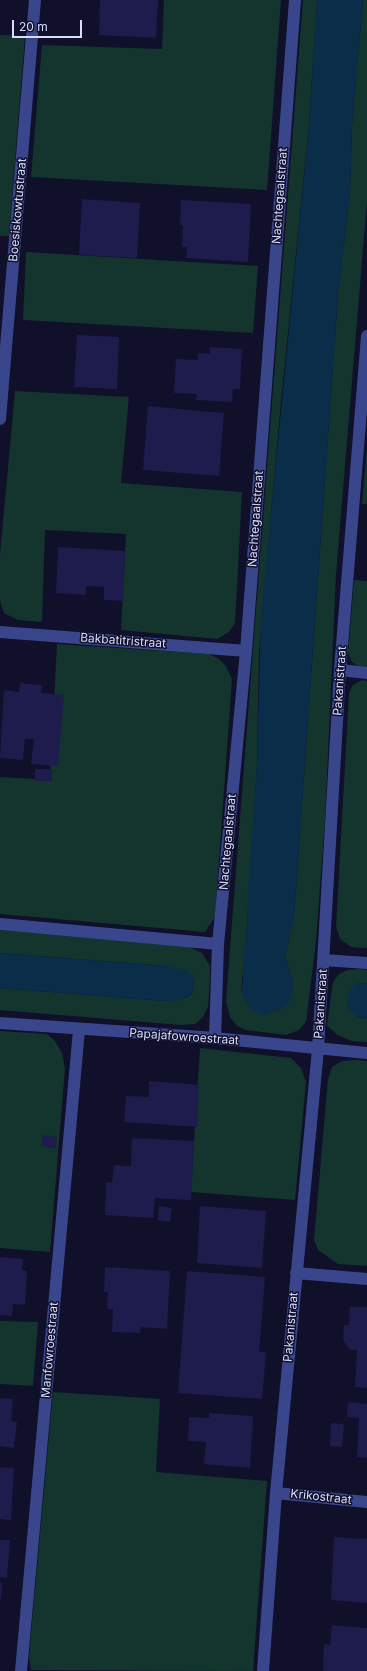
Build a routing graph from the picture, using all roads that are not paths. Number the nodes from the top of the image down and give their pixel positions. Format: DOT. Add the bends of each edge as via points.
graph roads {
  1 [pos="35,0"];
  2 [pos="295,0"];
  3 [pos="367,336"];
  4 [pos="0,419"];
  5 [pos="0,632"];
  6 [pos="246,651"];
  7 [pos="340,670"];
  8 [pos="367,673"];
  9 [pos="0,924"];
  10 [pos="218,944"];
  11 [pos="324,960"];
  12 [pos="367,963"];
  13 [pos="0,1023"];
  14 [pos="79,1030"];
  15 [pos="215,1038"];
  16 [pos="318,1049"];
  17 [pos="367,1053"];
  18 [pos="296,1273"];
  19 [pos="367,1279"];
  20 [pos="276,1492"];
  21 [pos="367,1502"];
  22 [pos="21,1671"];
  23 [pos="263,1671"];
  1 -- 4 [label="street, Boesiskowtustraat"];
  2 -- 6 [label="street, Nachtegaalstraat"];
  3 -- 7 [label="street, Pakanistraat"];
  5 -- 6 [label="street, Bakbatitristraat"];
  6 -- 10 [label="street, Nachtegaalstraat"];
  7 -- 8 [label="street"];
  7 -- 11 [label="street, Pakanistraat"];
  9 -- 10 [label="street"];
  10 -- 15 [label="street, Nachtegaalstraat"];
  11 -- 12 [label="street"];
  11 -- 16 [label="street, Pakanistraat"];
  13 -- 14 [label="street, Papajafowroestraat"];
  14 -- 15 [label="street, Papajafowroestraat"];
  14 -- 22 [label="street, Manfowroestraat"];
  15 -- 16 [label="street, Papajafowroestraat"];
  16 -- 17 [label="street, Papajafowroestraat"];
  16 -- 18 [label="street, Pakanistraat"];
  18 -- 19 [label="street"];
  18 -- 20 [label="street, Pakanistraat"];
  20 -- 21 [label="street, Krikostraat"];
  20 -- 23 [label="street, Pakanistraat"];
}
